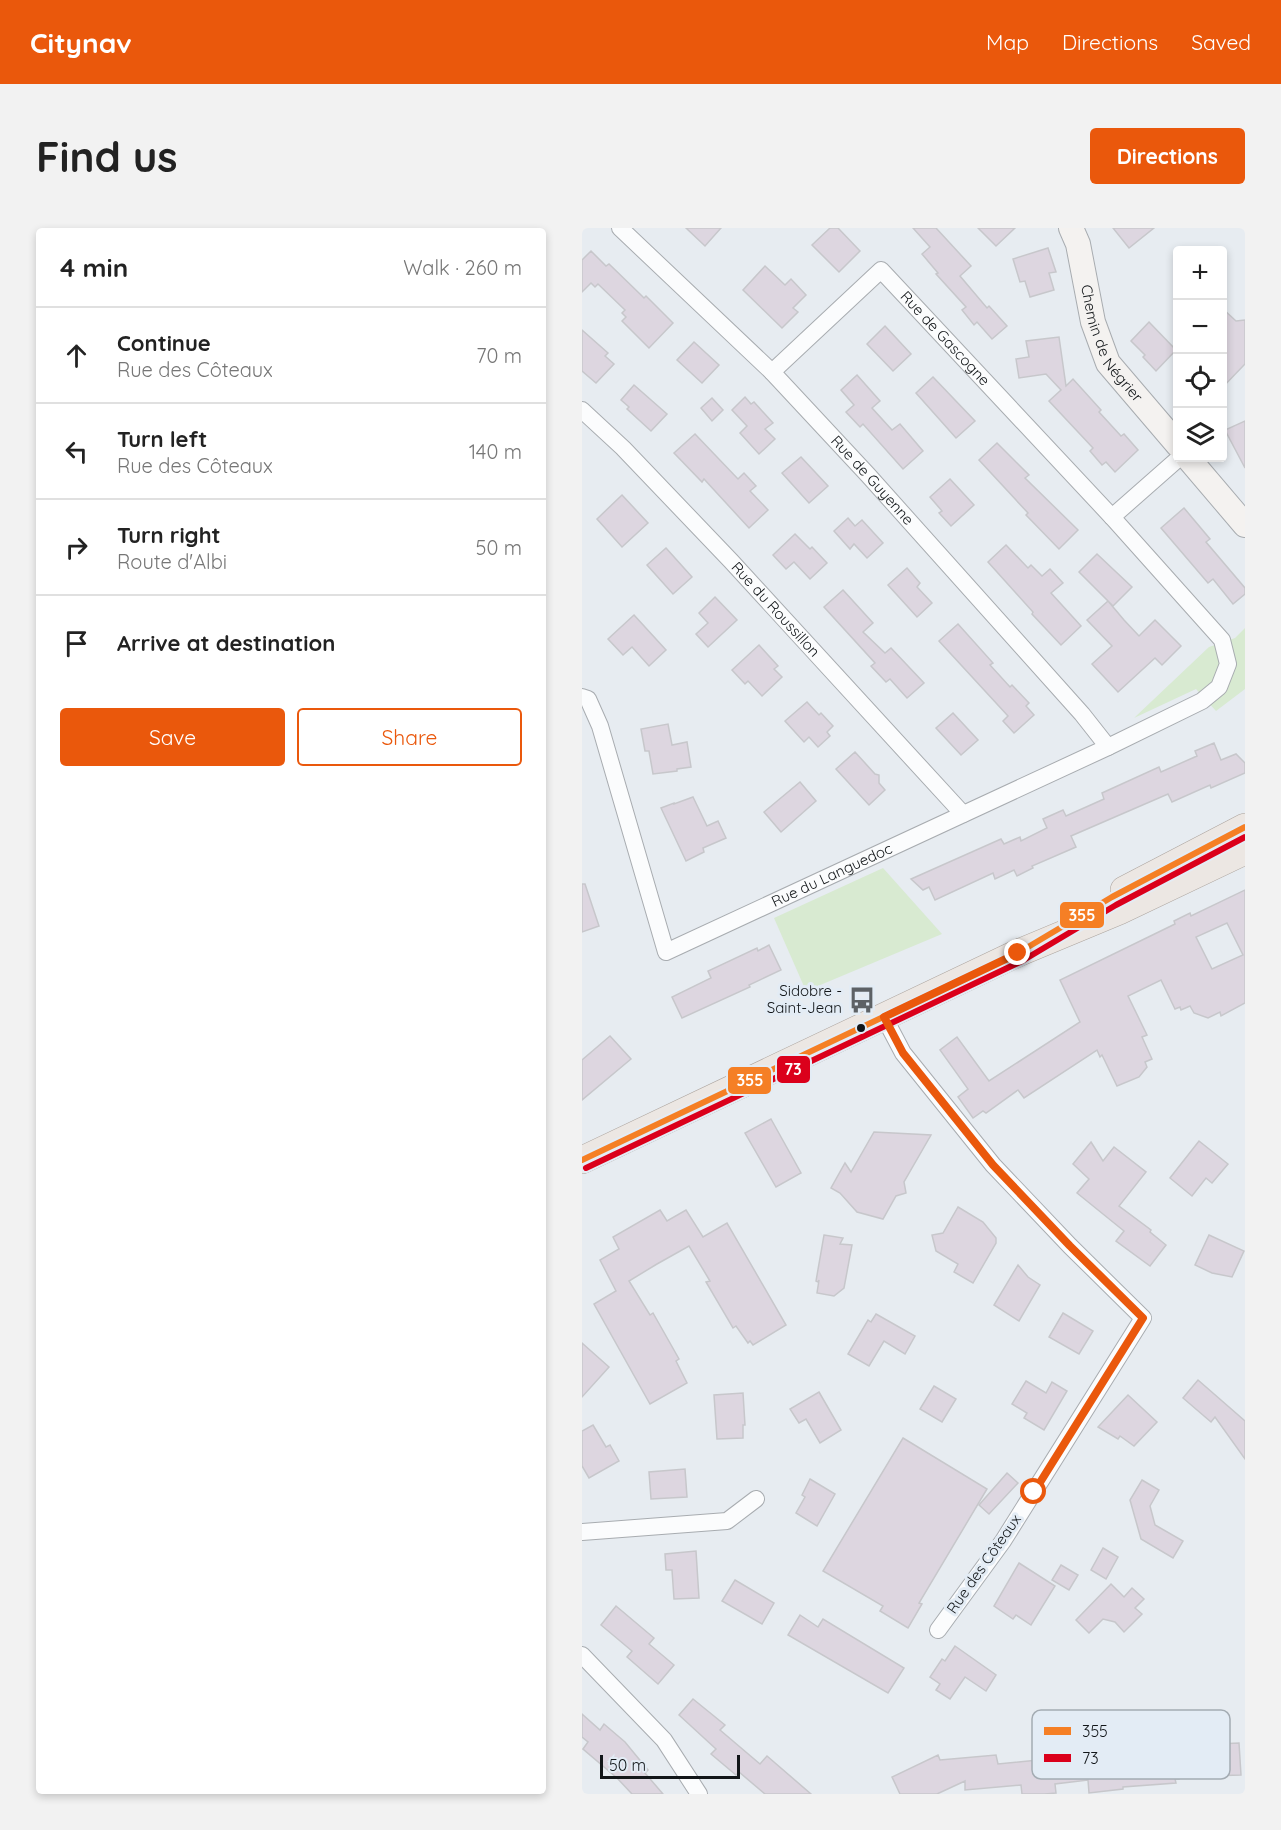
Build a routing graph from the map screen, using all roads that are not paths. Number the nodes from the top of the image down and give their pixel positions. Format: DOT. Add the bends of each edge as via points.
graph roads {
  1 [pos="620,228"];
  2 [pos="1071,228"];
  3 [pos="771,372"];
  4 [pos="582,410"];
  5 [pos="1173,439"];
  6 [pos="1174,462"];
  7 [pos="1191,462"];
  8 [pos="1112,517"];
  9 [pos="1245,525"];
  10 [pos="1228,664"];
  11 [pos="582,697"];
  12 [pos="1108,747"];
  13 [pos="963,814"];
  14 [pos="1245,827"];
  15 [pos="1245,851"];
  16 [pos="1018,953"];
  17 [pos="884,1017"];
  18 [pos="582,1160"];
  19 [pos="756,1499"];
  20 [pos="582,1532"];
  21 [pos="938,1630"];
  22 [pos="582,1655"];
  23 [pos="699,1794"];
  1 -- 3 [label="street, Rue de Guyenne"];
  2 -- 5 [label="street, Chemin de Négrier" via="1078,244 1093,322 1108,363"];
  3 -- 8 [label="street, Rue de Gascogne" via="881,270"];
  3 -- 12 [label="street, Rue de Guyenne" via="876,484"];
  4 -- 13 [label="street, Rue du Roussillon" via="731,561"];
  6 -- 8 [label="street"];
  7 -- 9 [label="street"];
  8 -- 10 [label="street, Rue de Gascogne" via="1222,640"];
  10 -- 12 [label="street, Rue du Languedoc" via="1219,687 1202,701"];
  11 -- 13 [label="street, Rue du Languedoc" via="588,699 600,726 666,952"];
  12 -- 13 [label="street, Rue du Languedoc"];
  14 -- 16 [label="main road" via="1112,897"];
  15 -- 16 [label="main road" via="1119,912"];
  16 -- 17 [label="main road"];
  17 -- 18 [label="main road"];
  17 -- 21 [label="street, Rue des Côteaux" via="903,1053 993,1165 1143,1318 1003,1540"];
  19 -- 20 [label="street" via="727,1521"];
  22 -- 23 [label="street" via="664,1740"];
}
